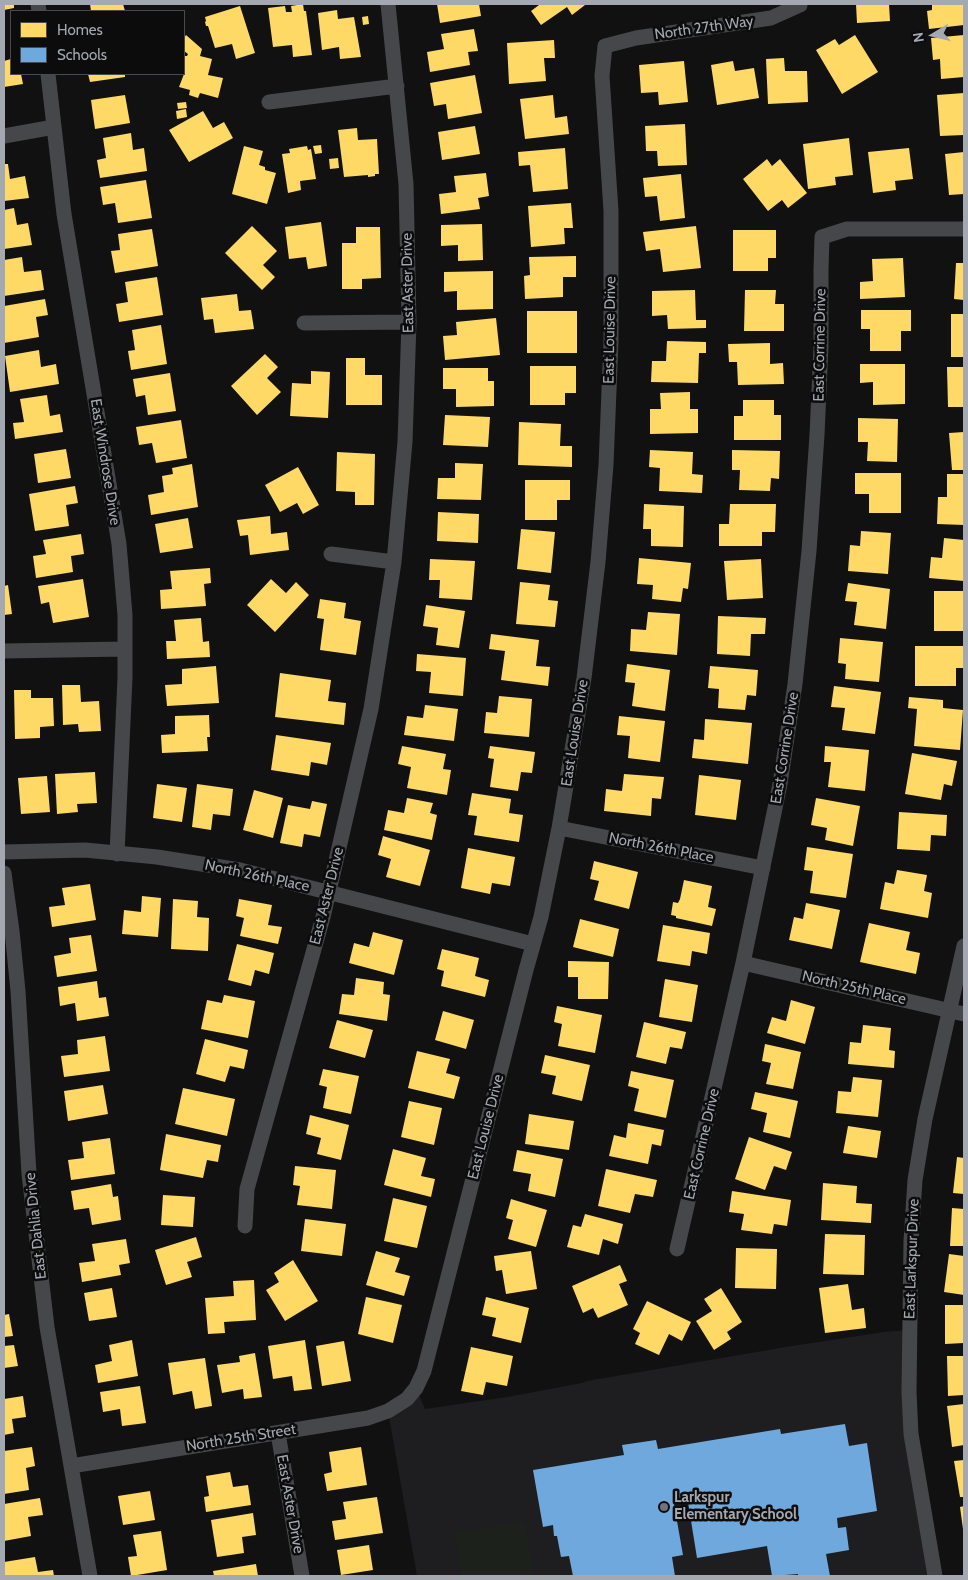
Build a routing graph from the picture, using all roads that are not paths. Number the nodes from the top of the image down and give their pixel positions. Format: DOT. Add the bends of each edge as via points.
graph roads {
  1 [pos="388,4"];
  2 [pos="800,5"];
  3 [pos="605,46"];
  4 [pos="48,75"];
  5 [pos="397,86"];
  6 [pos="270,102"];
  7 [pos="54,127"];
  8 [pos="4,136"];
  9 [pos="964,229"];
  10 [pos="304,322"];
  11 [pos="410,322"];
  12 [pos="331,554"];
  13 [pos="394,562"];
  14 [pos="125,649"];
  15 [pos="4,651"];
  16 [pos="558,828"];
  17 [pos="4,852"];
  18 [pos="118,854"];
  19 [pos="763,868"];
  20 [pos="4,873"];
  21 [pos="329,892"];
  22 [pos="534,944"];
  23 [pos="964,946"];
  24 [pos="743,963"];
  25 [pos="957,1012"];
  26 [pos="245,1226"];
  27 [pos="677,1249"];
  28 [pos="407,1399"];
  29 [pos="278,1432"];
  30 [pos="71,1466"];
  31 [pos="90,1576"];
  32 [pos="302,1576"];
  33 [pos="935,1576"];
  1 -- 5 [label="street, East Aster Drive"];
  2 -- 3 [label="street, North 27th Way" via="770,18 636,38"];
  3 -- 16 [label="street, East Louise Drive" via="602,76 611,211 612,341 606,465 584,678"];
  4 -- 7 [label="street, East Windrose Drive"];
  5 -- 6 [label="street"];
  5 -- 11 [label="street, East Aster Drive" via="406,184"];
  7 -- 8 [label="street"];
  7 -- 14 [label="street, East Windrose Drive" via="64,214 119,544"];
  9 -- 19 [label="street, East Corrine Drive" via="847,229 822,237 821,346 809,551 794,693"];
  10 -- 11 [label="street"];
  11 -- 13 [label="street, East Aster Drive" via="406,442"];
  12 -- 13 [label="street"];
  13 -- 21 [label="street, East Aster Drive" via="371,709"];
  14 -- 15 [label="street"];
  14 -- 18 [label="street, East Windrose Drive"];
  16 -- 19 [label="street, North 26th Place"];
  16 -- 22 [label="street, East Louise Drive"];
  17 -- 18 [label="street, North 26th Place" via="85,850"];
  18 -- 21 [label="street, North 26th Place" via="240,870"];
  19 -- 24 [label="street, East Corrine Drive"];
  20 -- 30 [label="street, East Dahlia Drive" via="17,981 36,1239 47,1327"];
  21 -- 22 [label="street, North 26th Place"];
  21 -- 26 [label="street, East Aster Drive" via="247,1189"];
  22 -- 28 [label="street, East Louise Drive" via="429,1357 416,1388"];
  23 -- 25 [label="street, East Larkspur Drive"];
  24 -- 25 [label="street, North 25th Place"];
  24 -- 27 [label="street, East Corrine Drive"];
  25 -- 33 [label="street, East Larkspur Drive" via="925,1119 914,1180 911,1241 911,1434"];
  28 -- 29 [label="street, North 25th Street" via="368,1418"];
  29 -- 30 [label="street, North 25th Street"];
  29 -- 32 [label="street, East Aster Drive"];
  30 -- 31 [label="street, East Dahlia Drive"];
}
